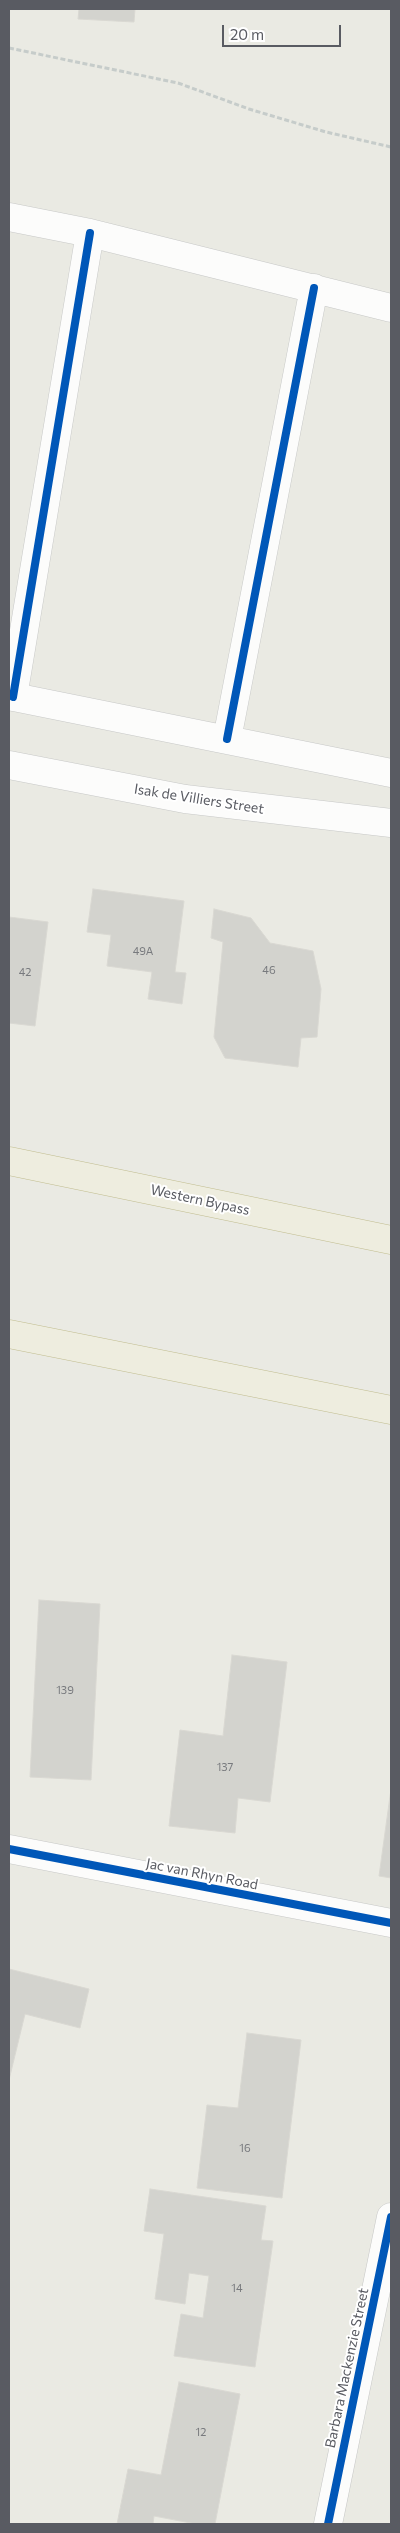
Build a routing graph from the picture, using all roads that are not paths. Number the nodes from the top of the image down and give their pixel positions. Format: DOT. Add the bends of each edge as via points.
graph roads {
  1 [pos="9,217"];
  2 [pos="90,233"];
  3 [pos="314,288"];
  4 [pos="391,308"];
  5 [pos="11,696"];
  6 [pos="227,739"];
  7 [pos="9,764"];
  8 [pos="391,773"];
  9 [pos="391,823"];
  10 [pos="9,1161"];
  11 [pos="391,1240"];
  12 [pos="9,1334"];
  13 [pos="391,1410"];
  14 [pos="9,1849"];
  15 [pos="391,1923"];
  16 [pos="391,2217"];
  17 [pos="384,2283"];
  18 [pos="328,2524"];
  1 -- 2 [label="street"];
  2 -- 3 [label="street"];
  2 -- 5 [label="street"];
  3 -- 4 [label="street"];
  3 -- 6 [label="street"];
  5 -- 6 [label="street"];
  6 -- 8 [label="street"];
  7 -- 9 [label="street, Isak de Villiers Street" via="185,799"];
  10 -- 11 [label="highway, Western Bypass"];
  12 -- 13 [label="highway"];
  14 -- 15 [label="street, Jac van Rhyn Road"];
  16 -- 17 [label="street, Barbara Mackenzie Street"];
  17 -- 18 [label="street, Barbara Mackenzie Street"];
}
